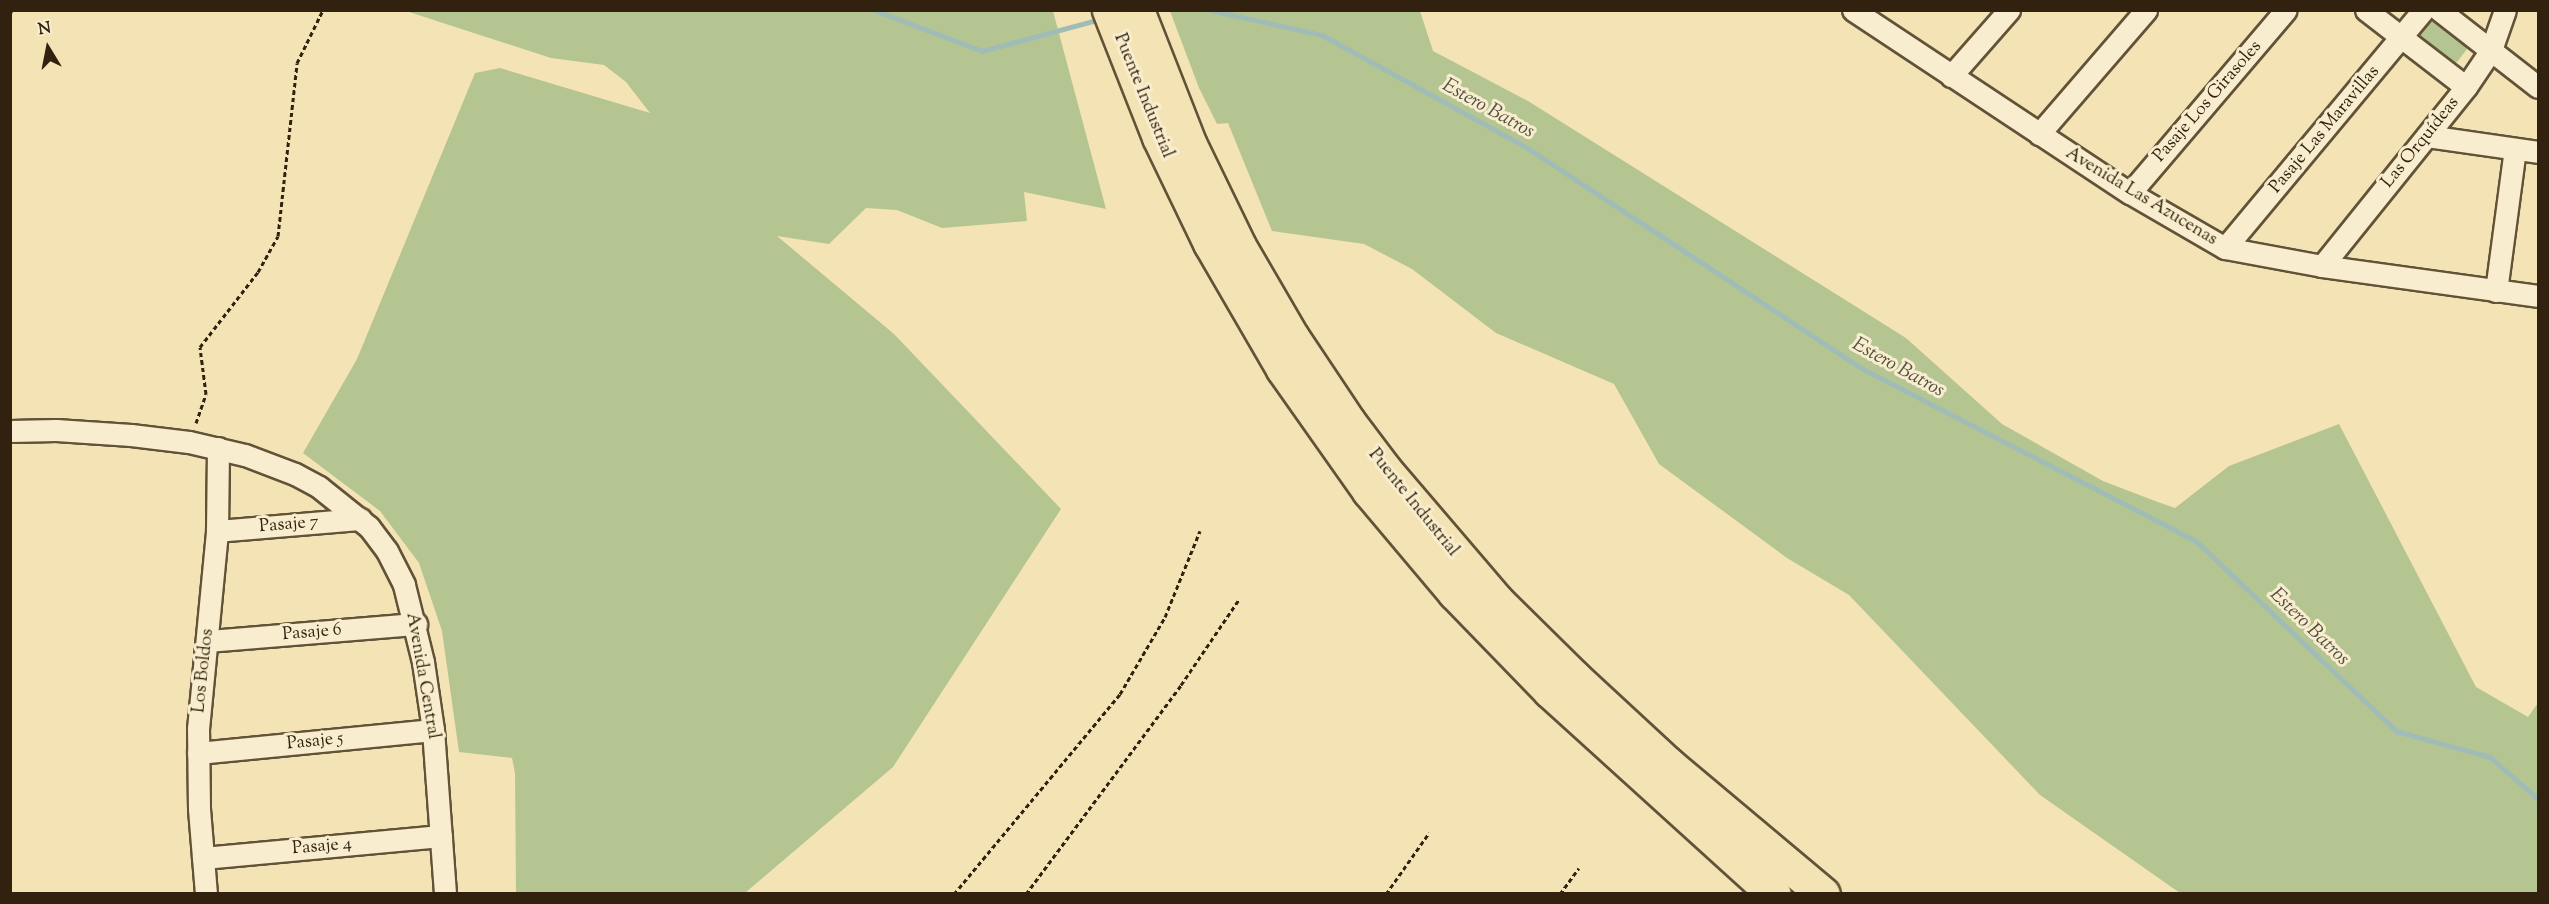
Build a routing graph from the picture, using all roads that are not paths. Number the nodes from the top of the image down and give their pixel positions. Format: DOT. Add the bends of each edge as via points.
graph roads {
  1 [pos="1109,10"];
  2 [pos="1137,10"];
  3 [pos="2009,10"];
  4 [pos="2146,10"];
  5 [pos="2286,10"];
  6 [pos="2366,10"];
  7 [pos="2423,10"];
  8 [pos="2439,10"];
  9 [pos="2505,10"];
  10 [pos="1863,13"];
  11 [pos="2402,37"];
  12 [pos="2491,50"];
  13 [pos="1951,76"];
  14 [pos="2466,87"];
  15 [pos="2538,87"];
  16 [pos="2039,134"];
  17 [pos="2427,136"];
  18 [pos="2515,149"];
  19 [pos="2538,152"];
  20 [pos="2130,193"];
  21 [pos="2225,248"];
  22 [pos="2322,266"];
  23 [pos="2496,291"];
  24 [pos="2538,296"];
  25 [pos="1338,429"];
  26 [pos="10,431"];
  27 [pos="218,448"];
  28 [pos="361,519"];
  29 [pos="217,531"];
  30 [pos="416,624"];
  31 [pos="208,641"];
  32 [pos="433,730"];
  33 [pos="198,753"];
  34 [pos="441,836"];
  35 [pos="203,858"];
  36 [pos="206,894"];
  37 [pos="445,894"];
  38 [pos="1774,894"];
  39 [pos="1823,894"];
  1 -- 25 [label="highway, Puente Industrial" via="1159,137 1210,243 1263,337"];
  2 -- 25 [label="highway, Puente Industrial" via="1190,145 1239,246 1292,337"];
  3 -- 13 [label="street"];
  4 -- 16 [label="street"];
  5 -- 20 [label="street, Pasaje Los Girasoles"];
  6 -- 11 [label="street"];
  7 -- 11 [label="street, Pasaje Las Maravillas"];
  8 -- 12 [label="street"];
  9 -- 12 [label="street, Las Orquídeas"];
  10 -- 13 [label="street, Avenida Las Azucenas"];
  11 -- 14 [label="street"];
  11 -- 21 [label="street, Pasaje Las Maravillas"];
  12 -- 14 [label="street, Las Orquídeas"];
  12 -- 15 [label="street"];
  13 -- 16 [label="street, Avenida Las Azucenas"];
  14 -- 17 [label="street, Las Orquídeas"];
  16 -- 20 [label="street, Avenida Las Azucenas"];
  17 -- 18 [label="street"];
  17 -- 22 [label="street, Las Orquídeas"];
  18 -- 19 [label="street"];
  18 -- 23 [label="street"];
  20 -- 21 [label="street, Avenida Las Azucenas"];
  21 -- 22 [label="street, Avenida Las Azucenas"];
  22 -- 23 [label="street, Avenida Las Azucenas"];
  23 -- 24 [label="street, Avenida Las Azucenas"];
  25 -- 38 [label="highway, Puente Industrial" via="1410,543 1501,642 1600,738"];
  25 -- 39 [label="highway, Puente Industrial" via="1535,639 1668,764"];
  26 -- 27 [label="street, Avenida Central" via="81,431"];
  27 -- 28 [label="street, Avenida Central" via="295,474"];
  27 -- 29 [label="street, Los Boldos"];
  28 -- 29 [label="street, Pasaje 7"];
  28 -- 30 [label="street, Avenida Central" via="396,568"];
  29 -- 31 [label="street, Los Boldos"];
  30 -- 31 [label="street, Pasaje 6"];
  30 -- 32 [label="street, Avenida Central"];
  31 -- 33 [label="street, Los Boldos"];
  32 -- 33 [label="street, Pasaje 5"];
  32 -- 34 [label="street, Avenida Central"];
  33 -- 35 [label="street, Los Boldos"];
  34 -- 35 [label="street, Pasaje 4"];
  34 -- 37 [label="street, Avenida Central"];
  35 -- 36 [label="street, Los Boldos"];
}
